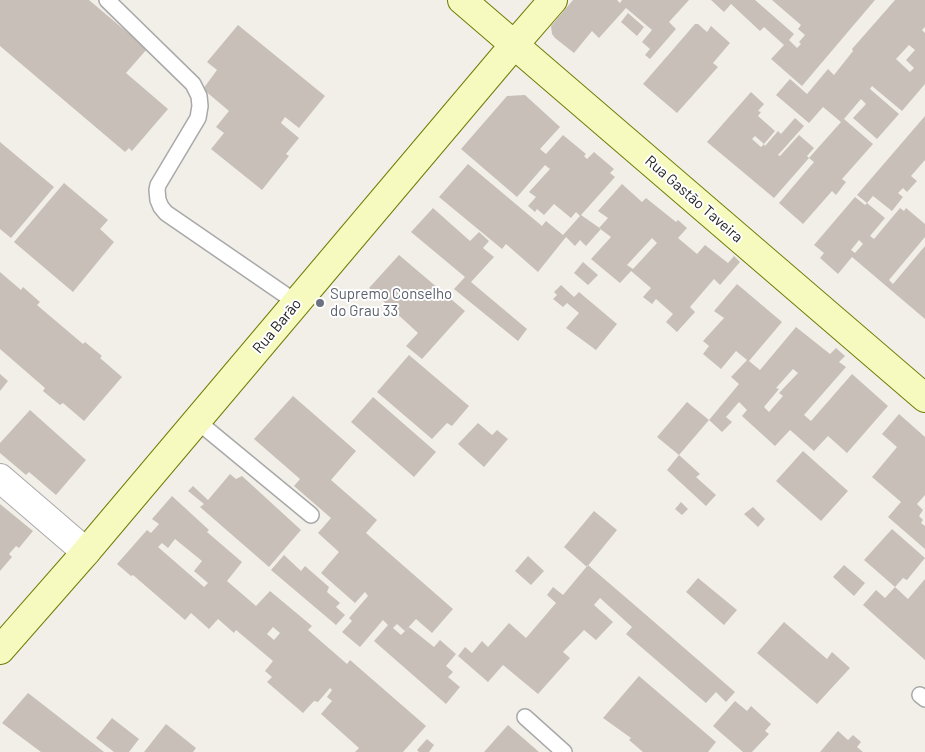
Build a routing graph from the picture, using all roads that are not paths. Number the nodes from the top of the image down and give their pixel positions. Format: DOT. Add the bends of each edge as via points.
graph roads {
  1 [pos="107,0"];
  2 [pos="462,0"];
  3 [pos="553,0"];
  4 [pos="514,45"];
  5 [pos="297,303"];
  6 [pos="925,398"];
  7 [pos="197,421"];
  8 [pos="0,478"];
  9 [pos="311,515"];
  10 [pos="86,552"];
  11 [pos="0,650"];
  12 [pos="524,717"];
  13 [pos="564,752"];
  1 -- 5 [label="lane" via="193,84 199,96 198,118 158,184 161,207"];
  2 -- 4 [label="street, Rua Gastão Taveira"];
  3 -- 4 [label="street, Rua Barão"];
  4 -- 5 [label="street, Rua Barão"];
  4 -- 6 [label="street, Rua Gastão Taveira"];
  5 -- 7 [label="street, Rua Barão"];
  7 -- 9 [label="lane"];
  7 -- 10 [label="street, Rua Barão"];
  8 -- 10 [label="street"];
  10 -- 11 [label="street, Rua Barão"];
  12 -- 13 [label="lane"];
}
